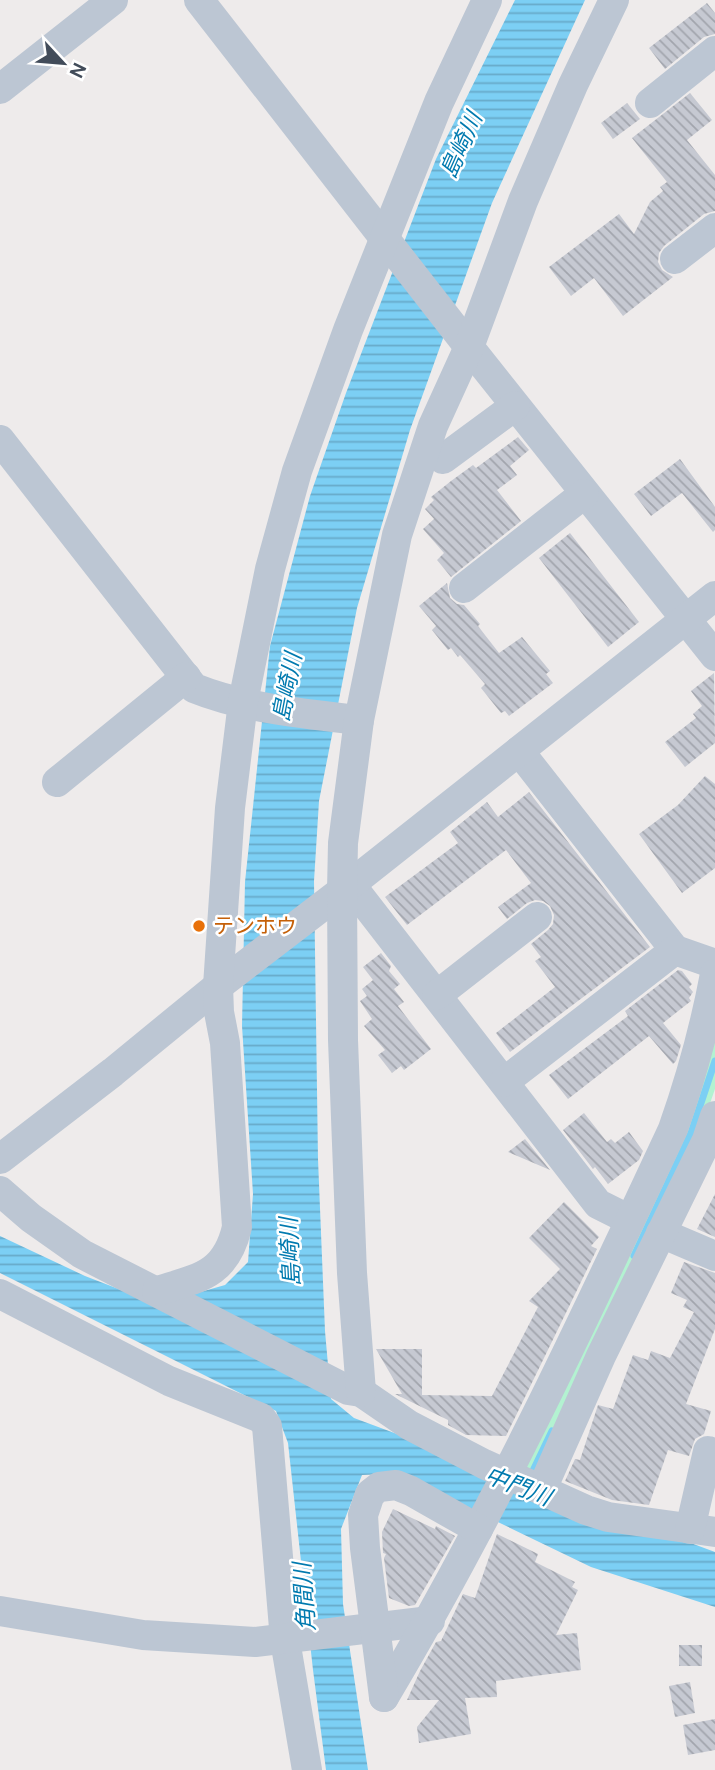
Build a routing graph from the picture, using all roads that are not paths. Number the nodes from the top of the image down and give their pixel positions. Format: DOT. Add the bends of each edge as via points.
graph roads {
  1 [pos="113,0"];
  2 [pos="199,0"];
  3 [pos="487,0"];
  4 [pos="614,0"];
  5 [pos="715,51"];
  6 [pos="0,89"];
  7 [pos="650,103"];
  8 [pos="715,228"];
  9 [pos="388,242"];
  10 [pos="674,259"];
  11 [pos="465,342"];
  12 [pos="515,406"];
  13 [pos="0,440"];
  14 [pos="443,459"];
  15 [pos="584,494"];
  16 [pos="464,588"];
  17 [pos="715,596"];
  18 [pos="686,619"];
  19 [pos="715,656"];
  20 [pos="186,677"];
  21 [pos="248,703"];
  22 [pos="353,719"];
  23 [pos="519,751"];
  24 [pos="57,782"];
  25 [pos="338,893"];
  26 [pos="537,917"];
  27 [pos="675,950"];
  28 [pos="715,964"];
  29 [pos="715,974"];
  30 [pos="224,981"];
  31 [pos="437,995"];
  32 [pos="503,1082"];
  33 [pos="715,1116"];
  34 [pos="0,1159"];
  35 [pos="0,1191"];
  36 [pos="630,1220"];
  37 [pos="661,1233"];
  38 [pos="715,1256"];
  39 [pos="0,1294"];
  40 [pos="167,1297"];
  41 [pos="354,1391"];
  42 [pos="715,1452"];
  43 [pos="506,1478"];
  44 [pos="542,1489"];
  45 [pos="480,1526"];
  46 [pos="702,1530"];
  47 [pos="0,1611"];
  48 [pos="430,1621"];
  49 [pos="372,1627"];
  50 [pos="288,1639"];
  51 [pos="307,1770"];
  1 -- 6 [label="street"];
  2 -- 9 [label="street"];
  3 -- 9 [label="street" via="439,102"];
  4 -- 11 [label="street" via="573,85"];
  5 -- 7 [label="street"];
  8 -- 10 [label="street"];
  9 -- 11 [label="street"];
  9 -- 21 [label="street" via="297,471 270,569"];
  11 -- 12 [label="street"];
  11 -- 22 [label="street" via="397,535"];
  12 -- 14 [label="street"];
  12 -- 15 [label="street"];
  13 -- 20 [label="street"];
  15 -- 16 [label="street"];
  15 -- 18 [label="street"];
  17 -- 18 [label="street"];
  18 -- 19 [label="street"];
  18 -- 23 [label="street"];
  20 -- 21 [label="street" via="194,688"];
  20 -- 24 [label="street"];
  21 -- 22 [label="street"];
  21 -- 30 [label="street" via="230,808"];
  22 -- 25 [label="street"];
  23 -- 25 [label="street"];
  23 -- 27 [label="street"];
  25 -- 30 [label="street"];
  25 -- 31 [label="street"];
  25 -- 41 [label="street"];
  26 -- 31 [label="street"];
  27 -- 28 [label="street"];
  27 -- 32 [label="street"];
  29 -- 36 [label="street" via="690,1081"];
  30 -- 34 [label="street"];
  30 -- 40 [label="street" via="219,1012 237,1227 226,1257 203,1277"];
  31 -- 32 [label="street"];
  32 -- 36 [label="street" via="597,1205"];
  33 -- 37 [label="street"];
  35 -- 40 [label="street" via="82,1254"];
  36 -- 43 [label="street"];
  37 -- 38 [label="street"];
  37 -- 44 [label="street"];
  39 -- 50 [label="street" via="169,1381 261,1418 267,1426"];
  40 -- 41 [label="street"];
  41 -- 43 [label="street"];
  42 -- 46 [label="street" via="708,1451"];
  43 -- 44 [label="street"];
  43 -- 45 [label="street"];
  44 -- 46 [label="street" via="608,1517"];
  45 -- 48 [label="street"];
  45 -- 49 [label="street" via="396,1485 370,1494 363,1514"];
  47 -- 50 [label="street" via="143,1635 256,1642"];
  48 -- 49 [label="street"];
  48 -- 49 [label="street" via="384,1697"];
  49 -- 50 [label="street"];
  50 -- 51 [label="street"];
}
